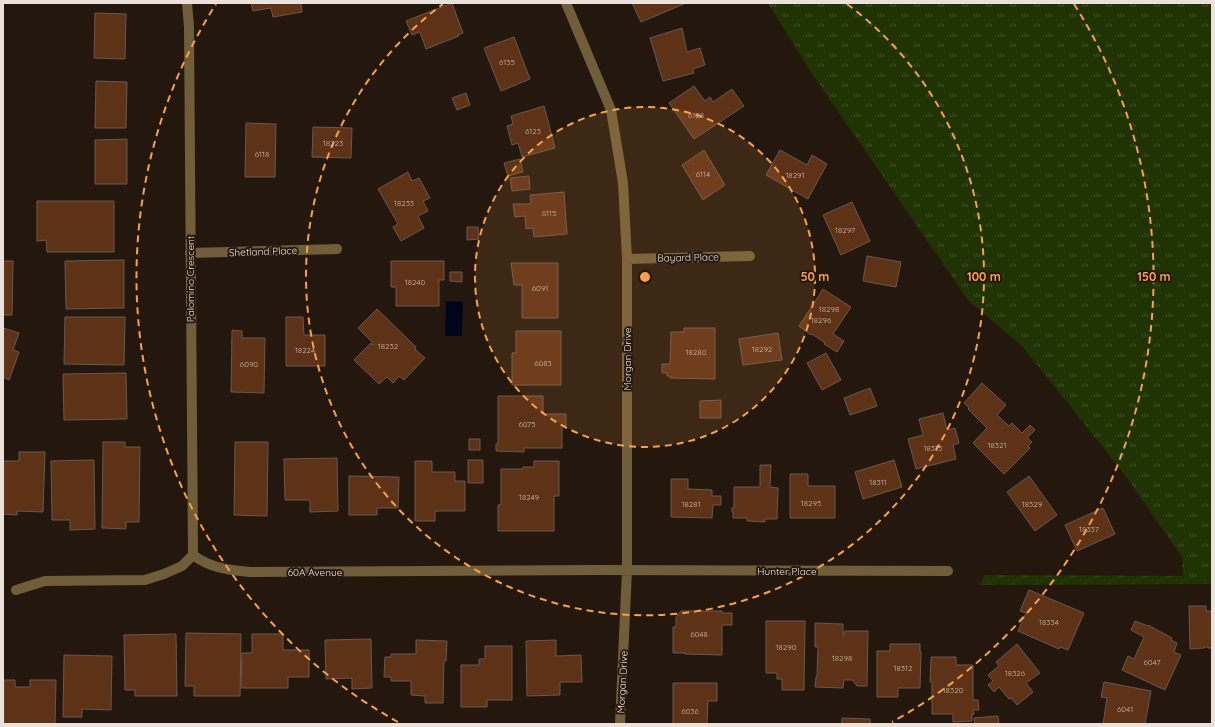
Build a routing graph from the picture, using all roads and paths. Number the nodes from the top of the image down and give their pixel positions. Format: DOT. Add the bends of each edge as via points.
graph roads {
  1 [pos="187,3"];
  2 [pos="566,3"];
  3 [pos="337,249"];
  4 [pos="190,253"];
  5 [pos="750,256"];
  6 [pos="627,259"];
  7 [pos="193,554"];
  8 [pos="627,570"];
  9 [pos="948,572"];
  10 [pos="16,590"];
  11 [pos="620,724"];
  1 -- 4 [label="street, Palomino Crescent"];
  2 -- 6 [label="street, Morgan Drive" via="611,110 623,183"];
  3 -- 4 [label="street, Shetland Place"];
  4 -- 7 [label="street, Palomino Crescent"];
  5 -- 6 [label="street, Bayard Place"];
  6 -- 8 [label="street, Morgan Drive"];
  7 -- 8 [label="street, 60A Avenue" via="200,560 221,568 250,572"];
  7 -- 10 [label="street" via="182,566 145,580 45,580"];
  8 -- 9 [label="street, Hunter Place"];
  8 -- 11 [label="street, Morgan Drive"];
}
